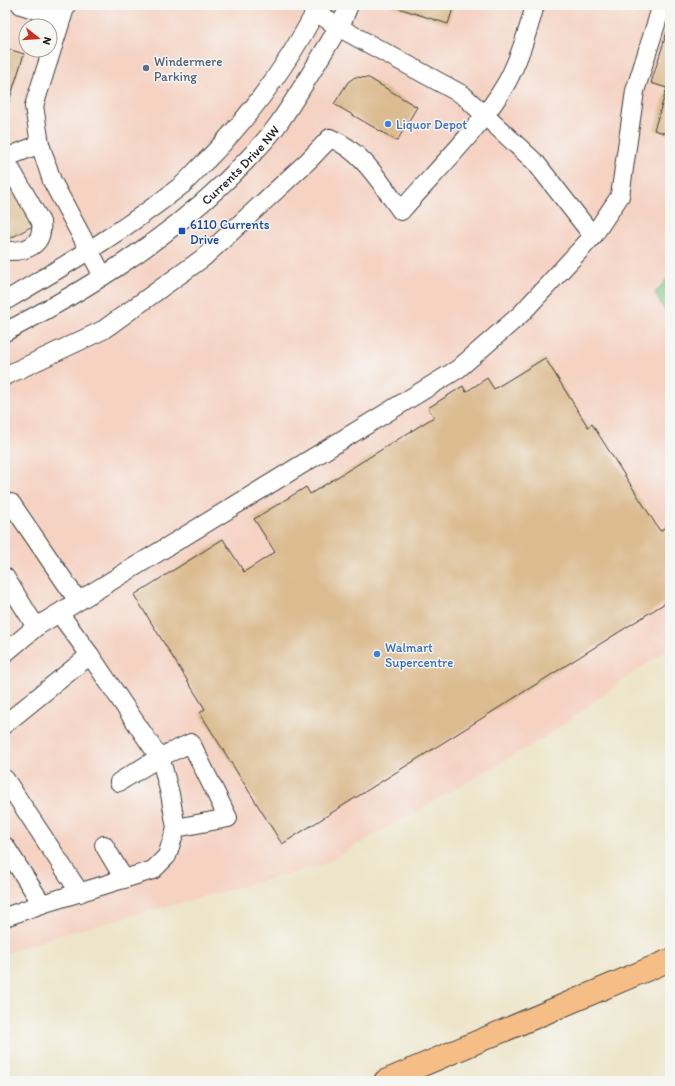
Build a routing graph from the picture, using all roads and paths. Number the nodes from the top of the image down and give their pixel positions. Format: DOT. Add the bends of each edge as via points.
graph roads {
  1 [pos="21,5"];
  2 [pos="349,5"];
  3 [pos="536,5"];
  4 [pos="662,5"];
  5 [pos="317,8"];
  6 [pos="63,12"];
  7 [pos="338,27"];
  8 [pos="485,115"];
  9 [pos="40,144"];
  10 [pos="5,159"];
  11 [pos="593,236"];
  12 [pos="5,251"];
  13 [pos="89,252"];
  14 [pos="103,276"];
  15 [pos="5,301"];
  16 [pos="5,332"];
  17 [pos="5,376"];
  18 [pos="7,502"];
  19 [pos="5,577"];
  20 [pos="78,601"];
  21 [pos="59,613"];
  22 [pos="36,627"];
  23 [pos="5,653"];
  24 [pos="90,655"];
  25 [pos="5,724"];
  26 [pos="160,757"];
  27 [pos="5,778"];
  28 [pos="119,782"];
  29 [pos="176,828"];
  30 [pos="5,846"];
  31 [pos="104,846"];
  32 [pos="124,879"];
  33 [pos="80,893"];
  34 [pos="42,904"];
  35 [pos="5,917"];
  36 [pos="670,960"];
  37 [pos="385,1081"];
  1 -- 6 [label="street"];
  2 -- 7 [label="street, Currents Drive NW"];
  3 -- 8 [label="street" via="515,65"];
  4 -- 11 [label="street" via="635,91 620,196"];
  5 -- 7 [label="street"];
  5 -- 13 [label="street, Currents Drive NW" via="303,35 261,100 237,130 182,184"];
  6 -- 9 [label="street" via="34,106"];
  7 -- 8 [label="street" via="463,95"];
  7 -- 14 [label="street, Currents Drive NW" via="279,123 253,155 194,212"];
  8 -- 11 [label="street" via="536,163"];
  8 -- 17 [label="street" via="401,212 369,166 341,142 330,138 310,160 197,263 103,330"];
  9 -- 10 [label="street"];
  9 -- 13 [label="street" via="52,181"];
  10 -- 12 [label="street" via="41,222 42,231 38,241 26,250"];
  11 -- 20 [label="street" via="521,314 458,369"];
  13 -- 14 [label="street"];
  13 -- 15 [label="street, Currents Drive NW"];
  14 -- 16 [label="street, Currents Drive NW" via="63,302"];
  18 -- 20 [label="street"];
  19 -- 22 [label="street"];
  20 -- 21 [label="street"];
  21 -- 22 [label="street"];
  21 -- 24 [label="street"];
  22 -- 23 [label="street"];
  24 -- 25 [label="street"];
  24 -- 26 [label="street"];
  26 -- 28 [label="street"];
  26 -- 29 [label="street"];
  26 -- 29 [label="street" via="191,743 228,818"];
  27 -- 33 [label="street"];
  29 -- 32 [label="street" via="167,856 153,870"];
  30 -- 34 [label="street"];
  31 -- 32 [label="street"];
  32 -- 33 [label="street"];
  33 -- 34 [label="street"];
  34 -- 35 [label="street"];
  36 -- 37 [label="highway"];
}
